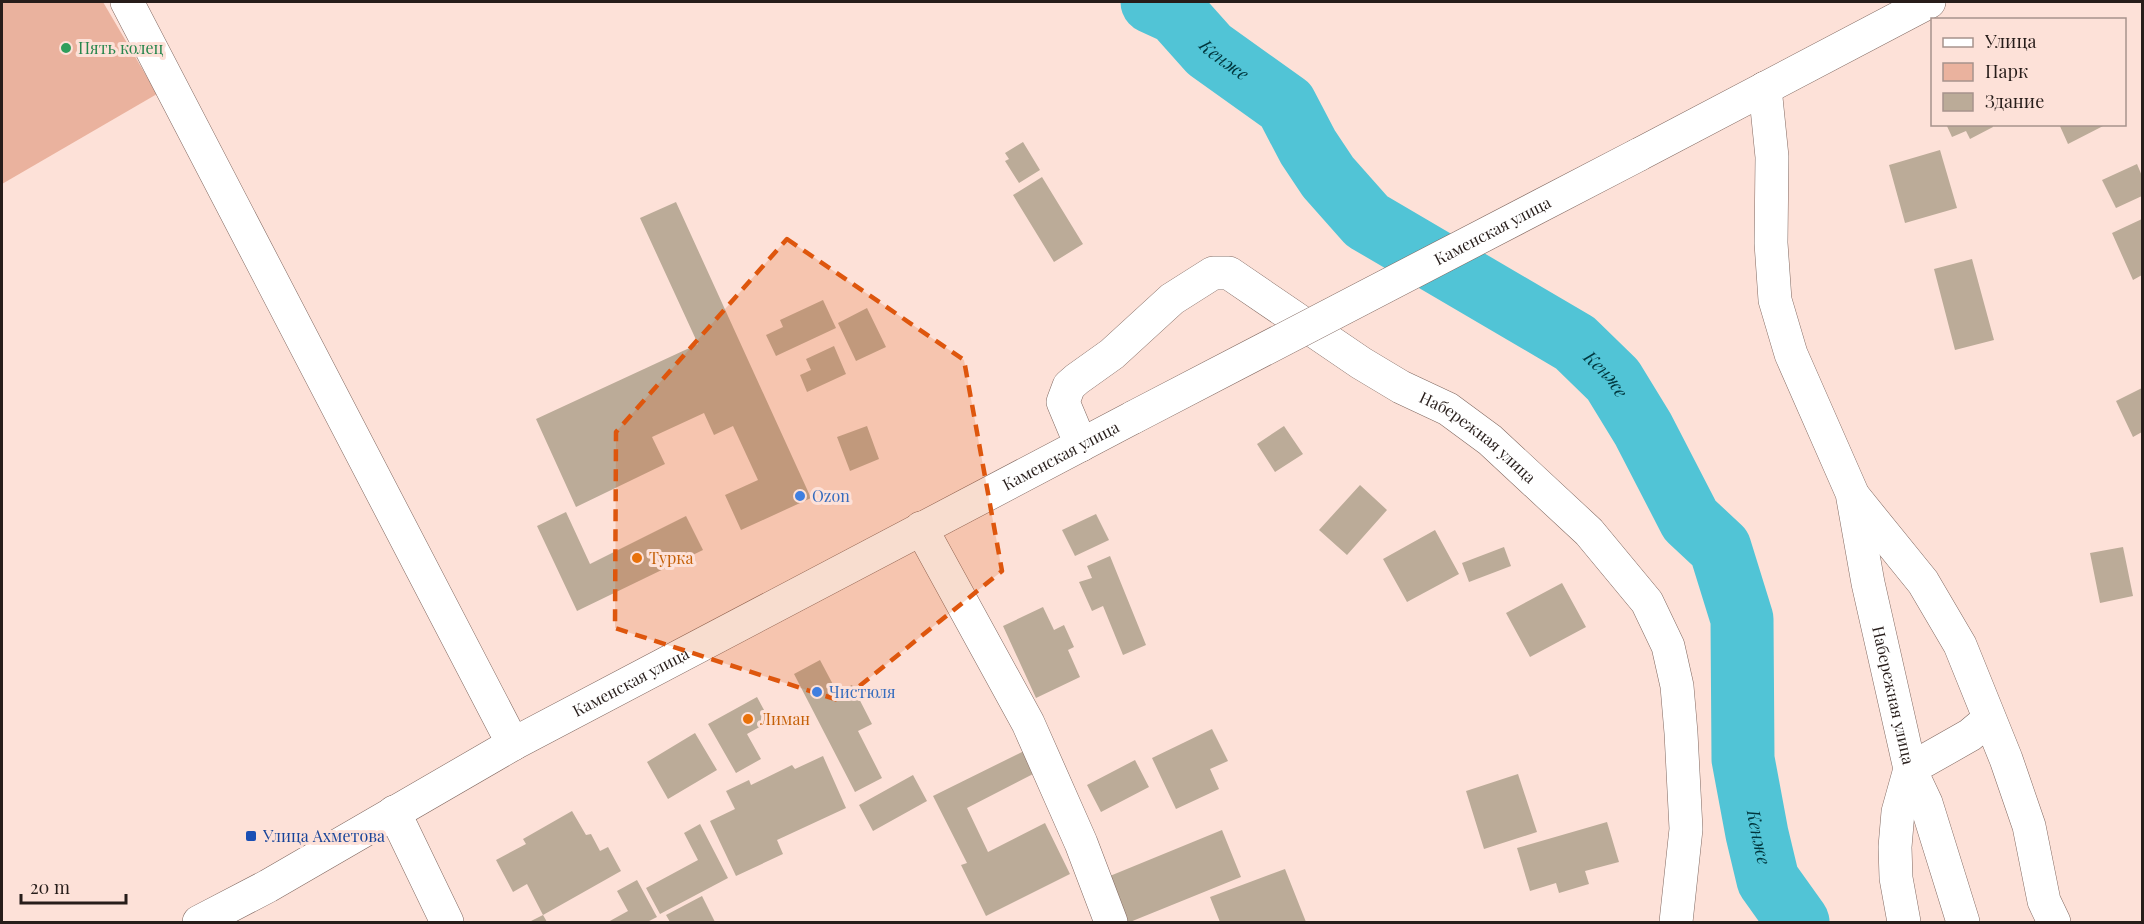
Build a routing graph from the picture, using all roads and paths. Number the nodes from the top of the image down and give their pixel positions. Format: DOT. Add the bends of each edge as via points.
graph roads {
  1 [pos="128,2"];
  2 [pos="1929,2"];
  3 [pos="1765,88"];
  4 [pos="1081,445"];
  5 [pos="1852,493"];
  6 [pos="921,528"];
  7 [pos="1989,719"];
  8 [pos="513,744"];
  9 [pos="1910,769"];
  10 [pos="394,812"];
  11 [pos="199,922"];
  12 [pos="447,922"];
  13 [pos="1110,922"];
  14 [pos="1676,922"];
  15 [pos="1904,922"];
  16 [pos="1963,922"];
  17 [pos="2054,922"];
  1 -- 8 [label="street"];
  2 -- 3 [label="street, Каменская улица"];
  3 -- 4 [label="street, Каменская улица, bridge"];
  3 -- 5 [label="street, Набережная улица" via="1772,157 1775,300 1791,354"];
  4 -- 6 [label="street, Каменская улица"];
  4 -- 14 [label="street, Набережная улица" via="1063,402 1069,386 1112,354 1172,299 1213,273 1229,273 1361,363 1448,409 1490,440 1589,532 1621,568 1647,602 1668,646 1678,698 1686,829"];
  5 -- 7 [label="street" via="1940,606"];
  5 -- 9 [label="street, Набережная улица"];
  6 -- 8 [label="street, Каменская улица"];
  6 -- 13 [label="street" via="1028,723 1081,843"];
  7 -- 9 [label="street" via="1970,735"];
  7 -- 17 [label="street" via="2029,826 2042,892"];
  8 -- 10 [label="street, Каменская улица"];
  9 -- 15 [label="street, Набережная улица" via="1898,812 1895,847"];
  9 -- 16 [label="street" via="1926,803"];
  10 -- 11 [label="street, Каменская улица"];
  10 -- 12 [label="street"];
}
